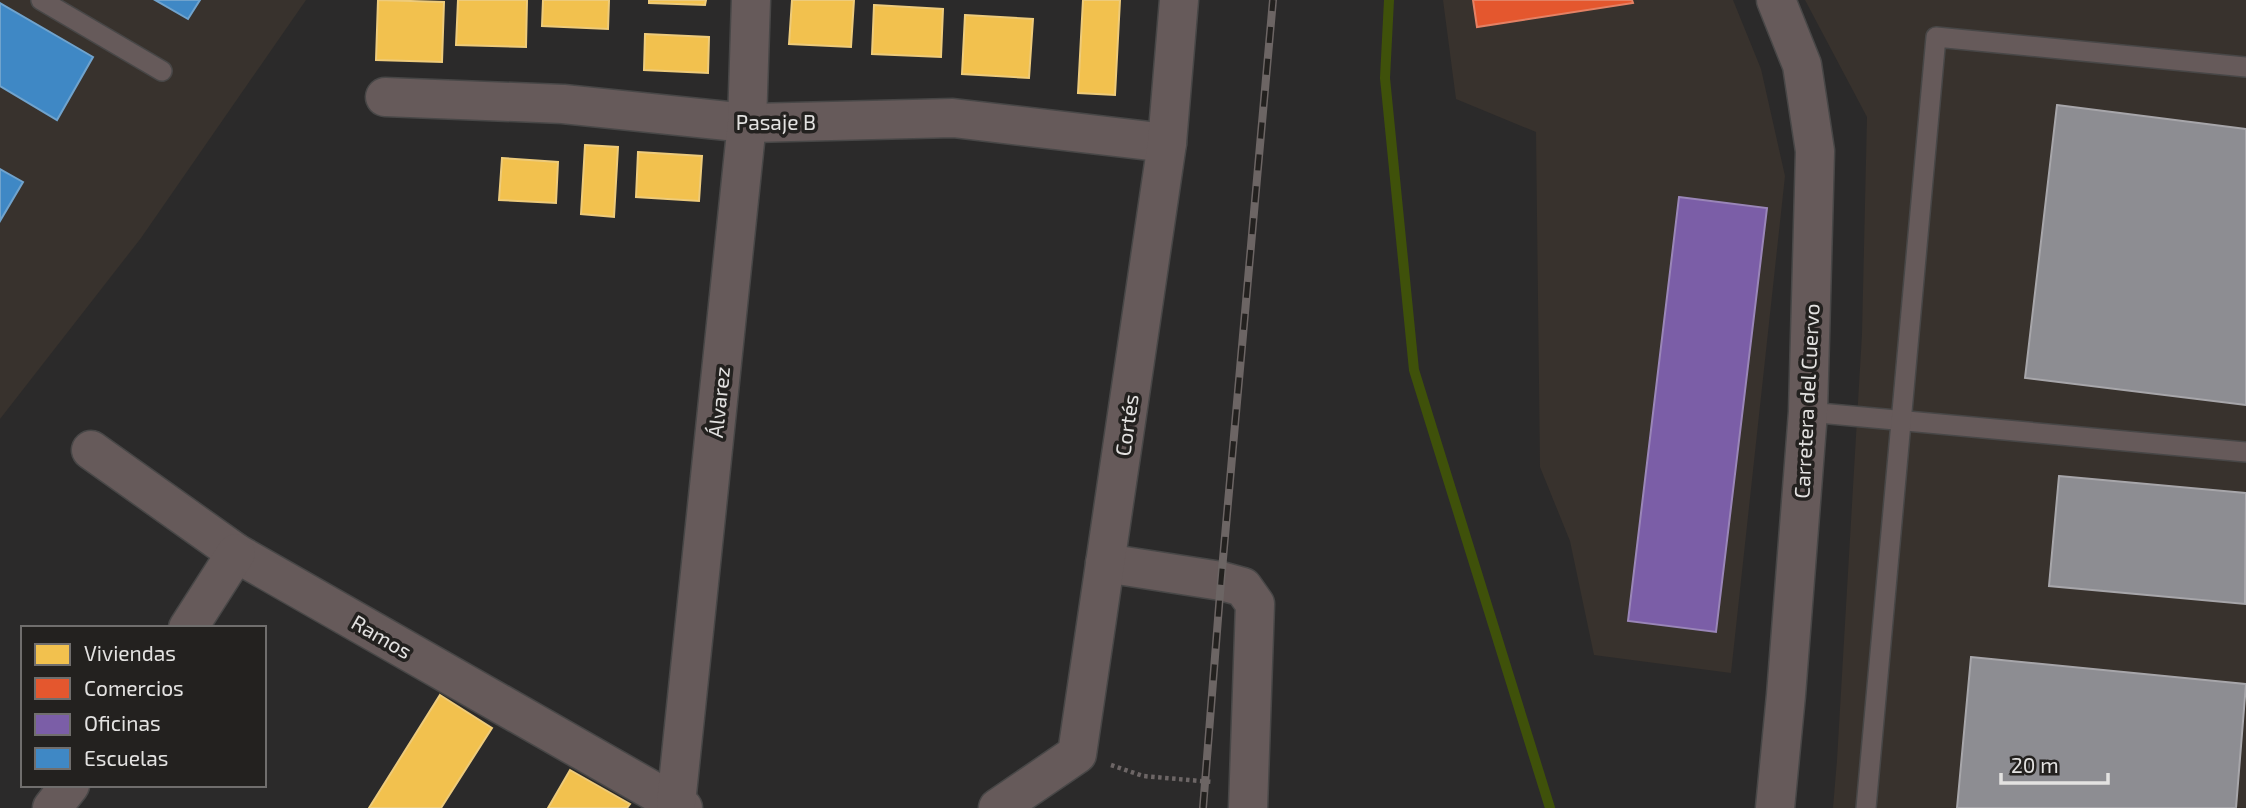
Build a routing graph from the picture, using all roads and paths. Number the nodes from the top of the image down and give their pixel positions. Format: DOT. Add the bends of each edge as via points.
graph roads {
  1 [pos="41,0"];
  2 [pos="751,0"];
  3 [pos="1179,0"];
  4 [pos="1776,0"];
  5 [pos="2246,67"];
  6 [pos="162,71"];
  7 [pos="385,97"];
  8 [pos="747,123"];
  9 [pos="1167,143"];
  10 [pos="1808,412"];
  11 [pos="1901,420"];
  12 [pos="91,450"];
  13 [pos="2246,452"];
  14 [pos="236,553"];
  15 [pos="1105,563"];
  16 [pos="189,626"];
  17 [pos="1077,754"];
  18 [pos="68,787"];
  19 [pos="1249,797"];
  20 [pos="679,805"];
  21 [pos="52,808"];
  22 [pos="998,808"];
  23 [pos="1775,808"];
  24 [pos="1866,808"];
  1 -- 6 [label="lane"];
  2 -- 8 [label="street, Álvarez"];
  3 -- 9 [label="street, Cortés"];
  4 -- 10 [label="street, Carretera del Cuervo" via="1802,65 1815,151"];
  5 -- 11 [label="lane" via="1936,37"];
  7 -- 8 [label="street, Pasaje B" via="563,104"];
  8 -- 9 [label="street, Pasaje B" via="953,118"];
  8 -- 20 [label="street, Álvarez"];
  9 -- 15 [label="street, Cortés"];
  10 -- 11 [label="lane"];
  10 -- 23 [label="street, Carretera del Cuervo"];
  11 -- 13 [label="lane"];
  11 -- 24 [label="lane"];
  12 -- 14 [label="street, Ramos"];
  14 -- 16 [label="street"];
  14 -- 20 [label="street, Ramos"];
  15 -- 17 [label="street, Cortés"];
  15 -- 19 [label="street" via="1243,587 1255,604"];
  17 -- 19 [label="path" via="1143,776"];
  17 -- 22 [label="street"];
  18 -- 21 [label="street"];
}
